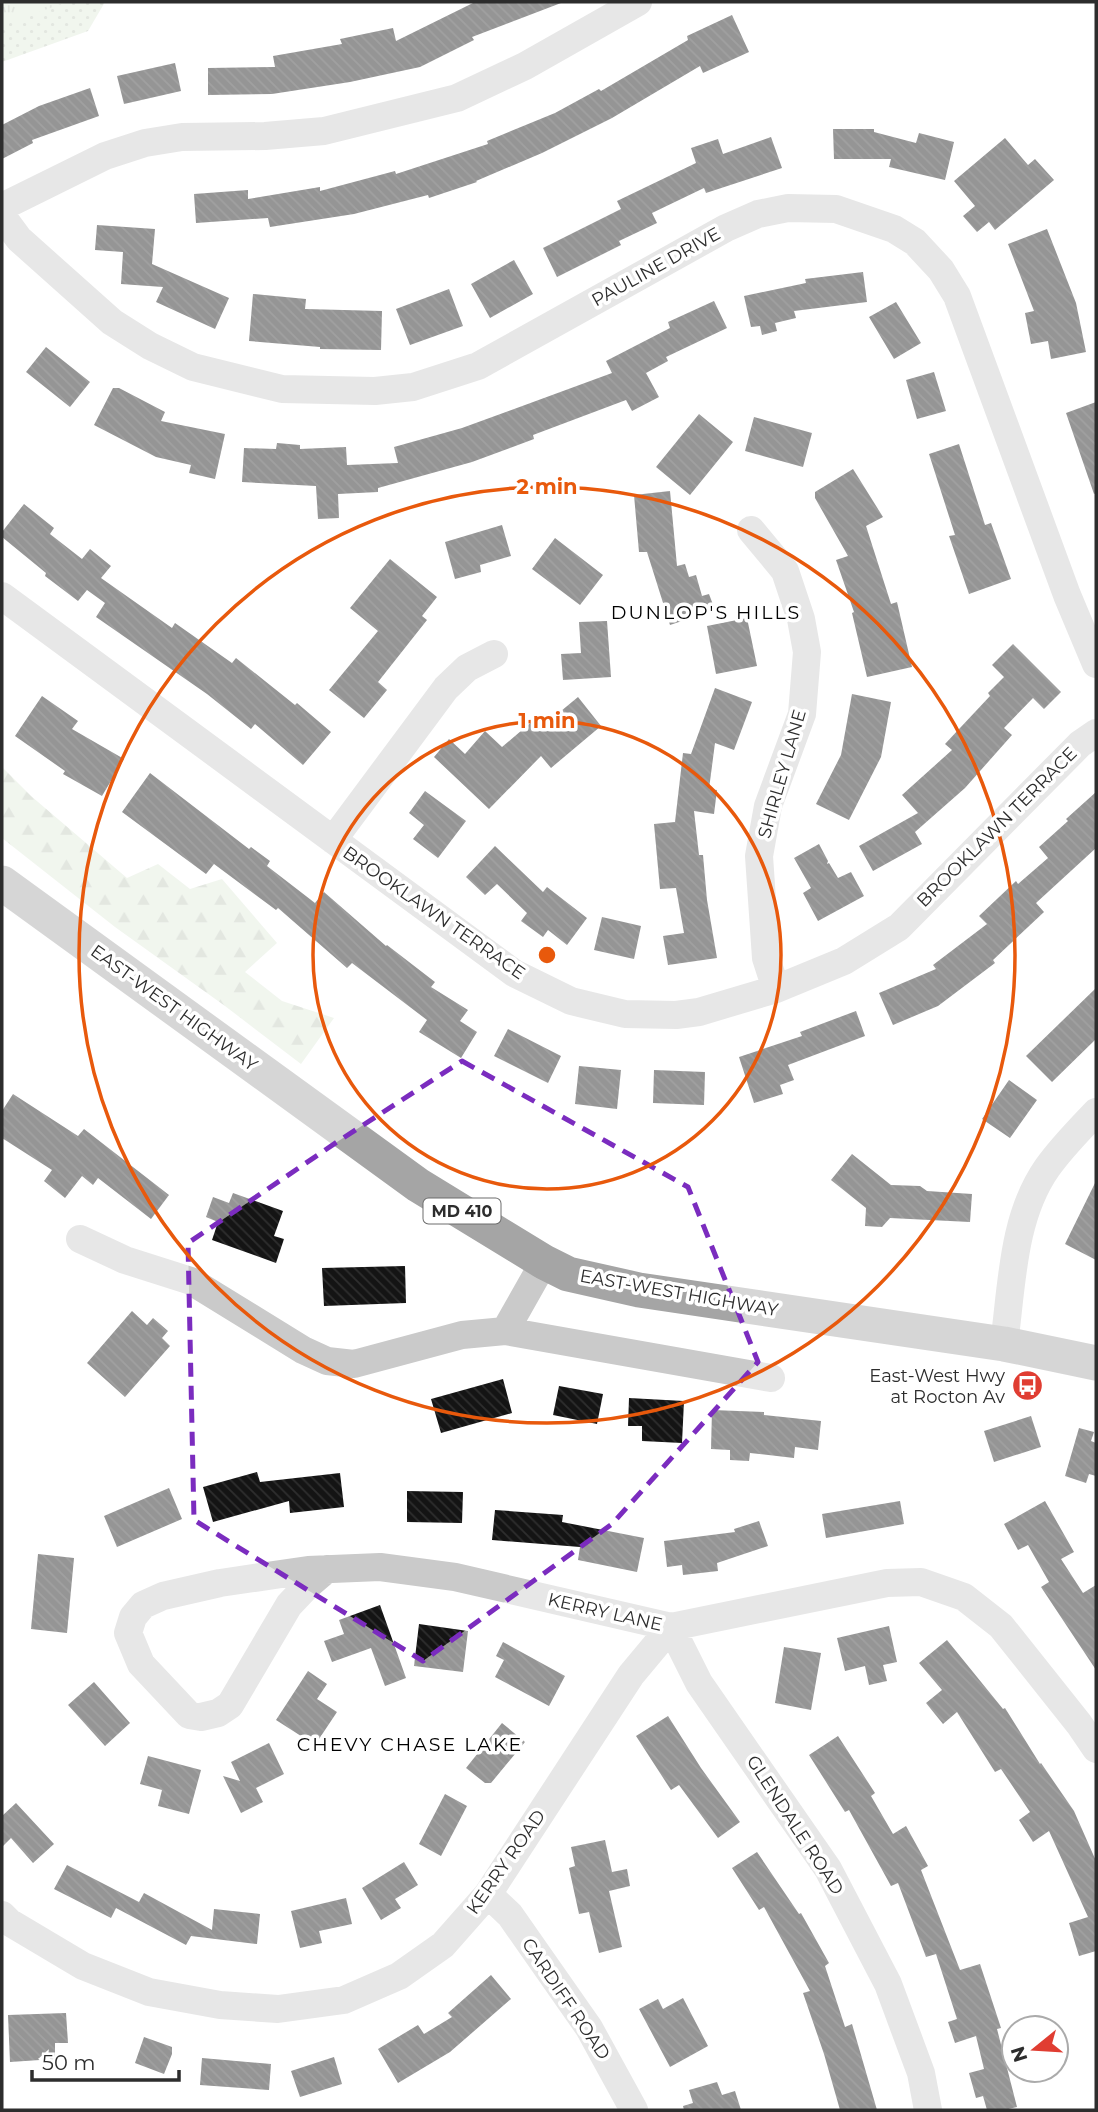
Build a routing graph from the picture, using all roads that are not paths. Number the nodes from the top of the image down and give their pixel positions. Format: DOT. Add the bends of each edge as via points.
graph roads {
  1 [pos="638,2"];
  2 [pos="2,207"];
  3 [pos="2,216"];
  4 [pos="751,530"];
  5 [pos="2,596"];
  6 [pos="494,654"];
  7 [pos="1096,664"];
  8 [pos="1096,733"];
  9 [pos="332,840"];
  10 [pos="2,883"];
  11 [pos="776,989"];
  12 [pos="1096,1112"];
  13 [pos="80,1239"];
  14 [pos="544,1262"];
  15 [pos="505,1331"];
  16 [pos="1004,1344"];
  17 [pos="1096,1363"];
  18 [pos="771,1378"];
  19 [pos="327,1569"];
  20 [pos="671,1627"];
  21 [pos="1096,1749"];
  22 [pos="488,1894"];
  23 [pos="4,1922"];
  24 [pos="634,2110"];
  25 [pos="928,2110"];
  1 -- 2 [label="street" via="525,66 457,98 324,131 182,137 145,143 105,156"];
  3 -- 7 [label="street, PAULINE DRIVE" via="19,239 112,322 193,367 282,389 362,391 413,387 478,366 758,214 788,208 836,209 894,229 915,242 957,296"];
  4 -- 11 [label="street, SHIRLEY LANE" via="785,571 807,652 802,714 768,806 759,856 766,958"];
  5 -- 9 [label="street, BROOKLAWN TERRACE"];
  6 -- 9 [label="street" via="467,668 446,688"];
  8 -- 11 [label="street, BROOKLAWN TERRACE" via="899,927 844,961"];
  9 -- 11 [label="street, BROOKLAWN TERRACE" via="514,973 571,1001 625,1014 676,1015"];
  10 -- 14 [label="main road, EAST-WEST HIGHWAY / MD 410" via="418,1185"];
  12 -- 16 [label="street" via="1046,1170 1028,1204 1018,1238"];
  13 -- 15 [label="street" via="125,1260 191,1281 327,1360 354,1364 462,1335"];
  14 -- 15 [label="street"];
  14 -- 16 [label="main road, EAST-WEST HIGHWAY / MD 410" via="568,1274 639,1290"];
  15 -- 18 [label="street"];
  16 -- 17 [label="main road, EAST-WEST HIGHWAY / MD 410"];
  19 -- 19 [label="street, KERRY LANE" via="220,1583 163,1596 143,1605 133,1617 128,1633 132,1645 141,1664 189,1715 218,1713 230,1705 289,1605"];
  19 -- 20 [label="street, KERRY LANE" via="380,1567 455,1577"];
  20 -- 21 [label="street, KERRY LANE" via="887,1583 921,1583 964,1597 1001,1626"];
  20 -- 22 [label="street, KERRY ROAD" via="631,1675"];
  20 -- 25 [label="street, GLENDALE ROAD" via="699,1683 828,1869 888,1984 920,2073"];
  22 -- 23 [label="street, KERRY ROAD" via="443,1945 399,1976 344,2000 278,2009 220,2006 149,1992 83,1966"];
  22 -- 24 [label="street, CARDIFF ROAD" via="510,1915 589,2028"];
}
